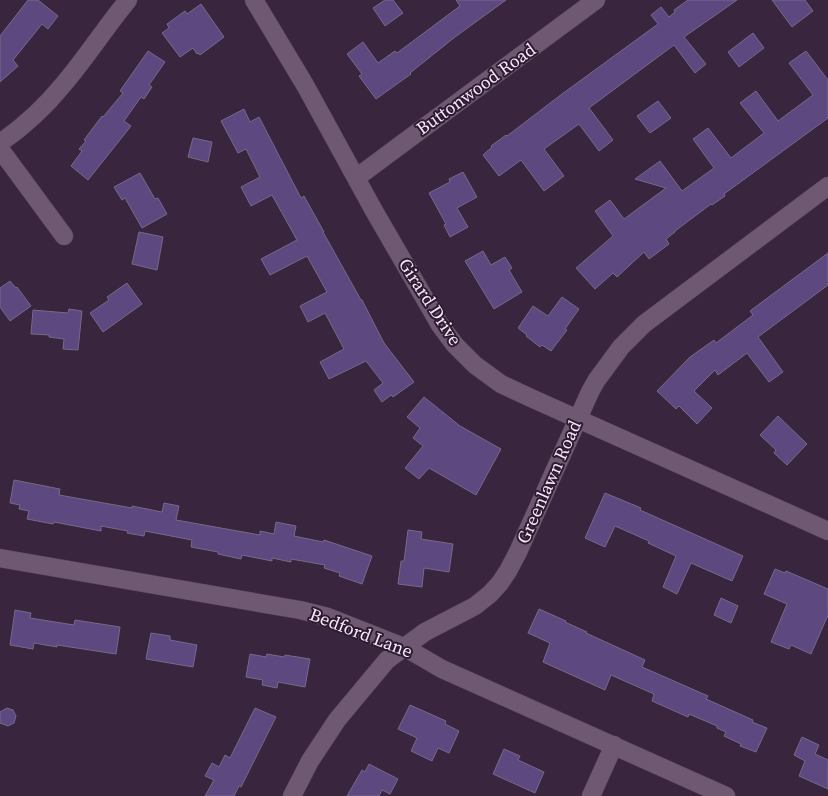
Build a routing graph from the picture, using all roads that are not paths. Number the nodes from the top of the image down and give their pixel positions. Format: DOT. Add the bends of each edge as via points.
graph roads {
  1 [pos="128,0"];
  2 [pos="254,0"];
  3 [pos="596,0"];
  4 [pos="0,143"];
  5 [pos="0,149"];
  6 [pos="356,178"];
  7 [pos="828,186"];
  8 [pos="64,236"];
  9 [pos="578,419"];
  10 [pos="828,531"];
  11 [pos="0,558"];
  12 [pos="404,647"];
  13 [pos="614,745"];
  14 [pos="292,796"];
  15 [pos="591,796"];
  16 [pos="726,796"];
  1 -- 4 [label="street" via="58,91 31,119"];
  2 -- 6 [label="street, Girard Drive"];
  3 -- 6 [label="street, Buttonwood Road"];
  5 -- 8 [label="street"];
  6 -- 9 [label="street, Girard Drive" via="440,325 455,345 501,384"];
  7 -- 9 [label="street, Greenlawn Road" via="644,324 621,347 596,381"];
  9 -- 10 [label="street, Girard Drive"];
  9 -- 12 [label="street, Greenlawn Road" via="518,552 500,583 475,606"];
  11 -- 12 [label="street, Bedford Lane" via="300,610 328,617"];
  12 -- 13 [label="street, Bedford Lane" via="442,669"];
  12 -- 14 [label="street, Greenlawn Road" via="387,660 337,720"];
  13 -- 15 [label="street"];
  13 -- 16 [label="street, Bedford Lane"];
}
